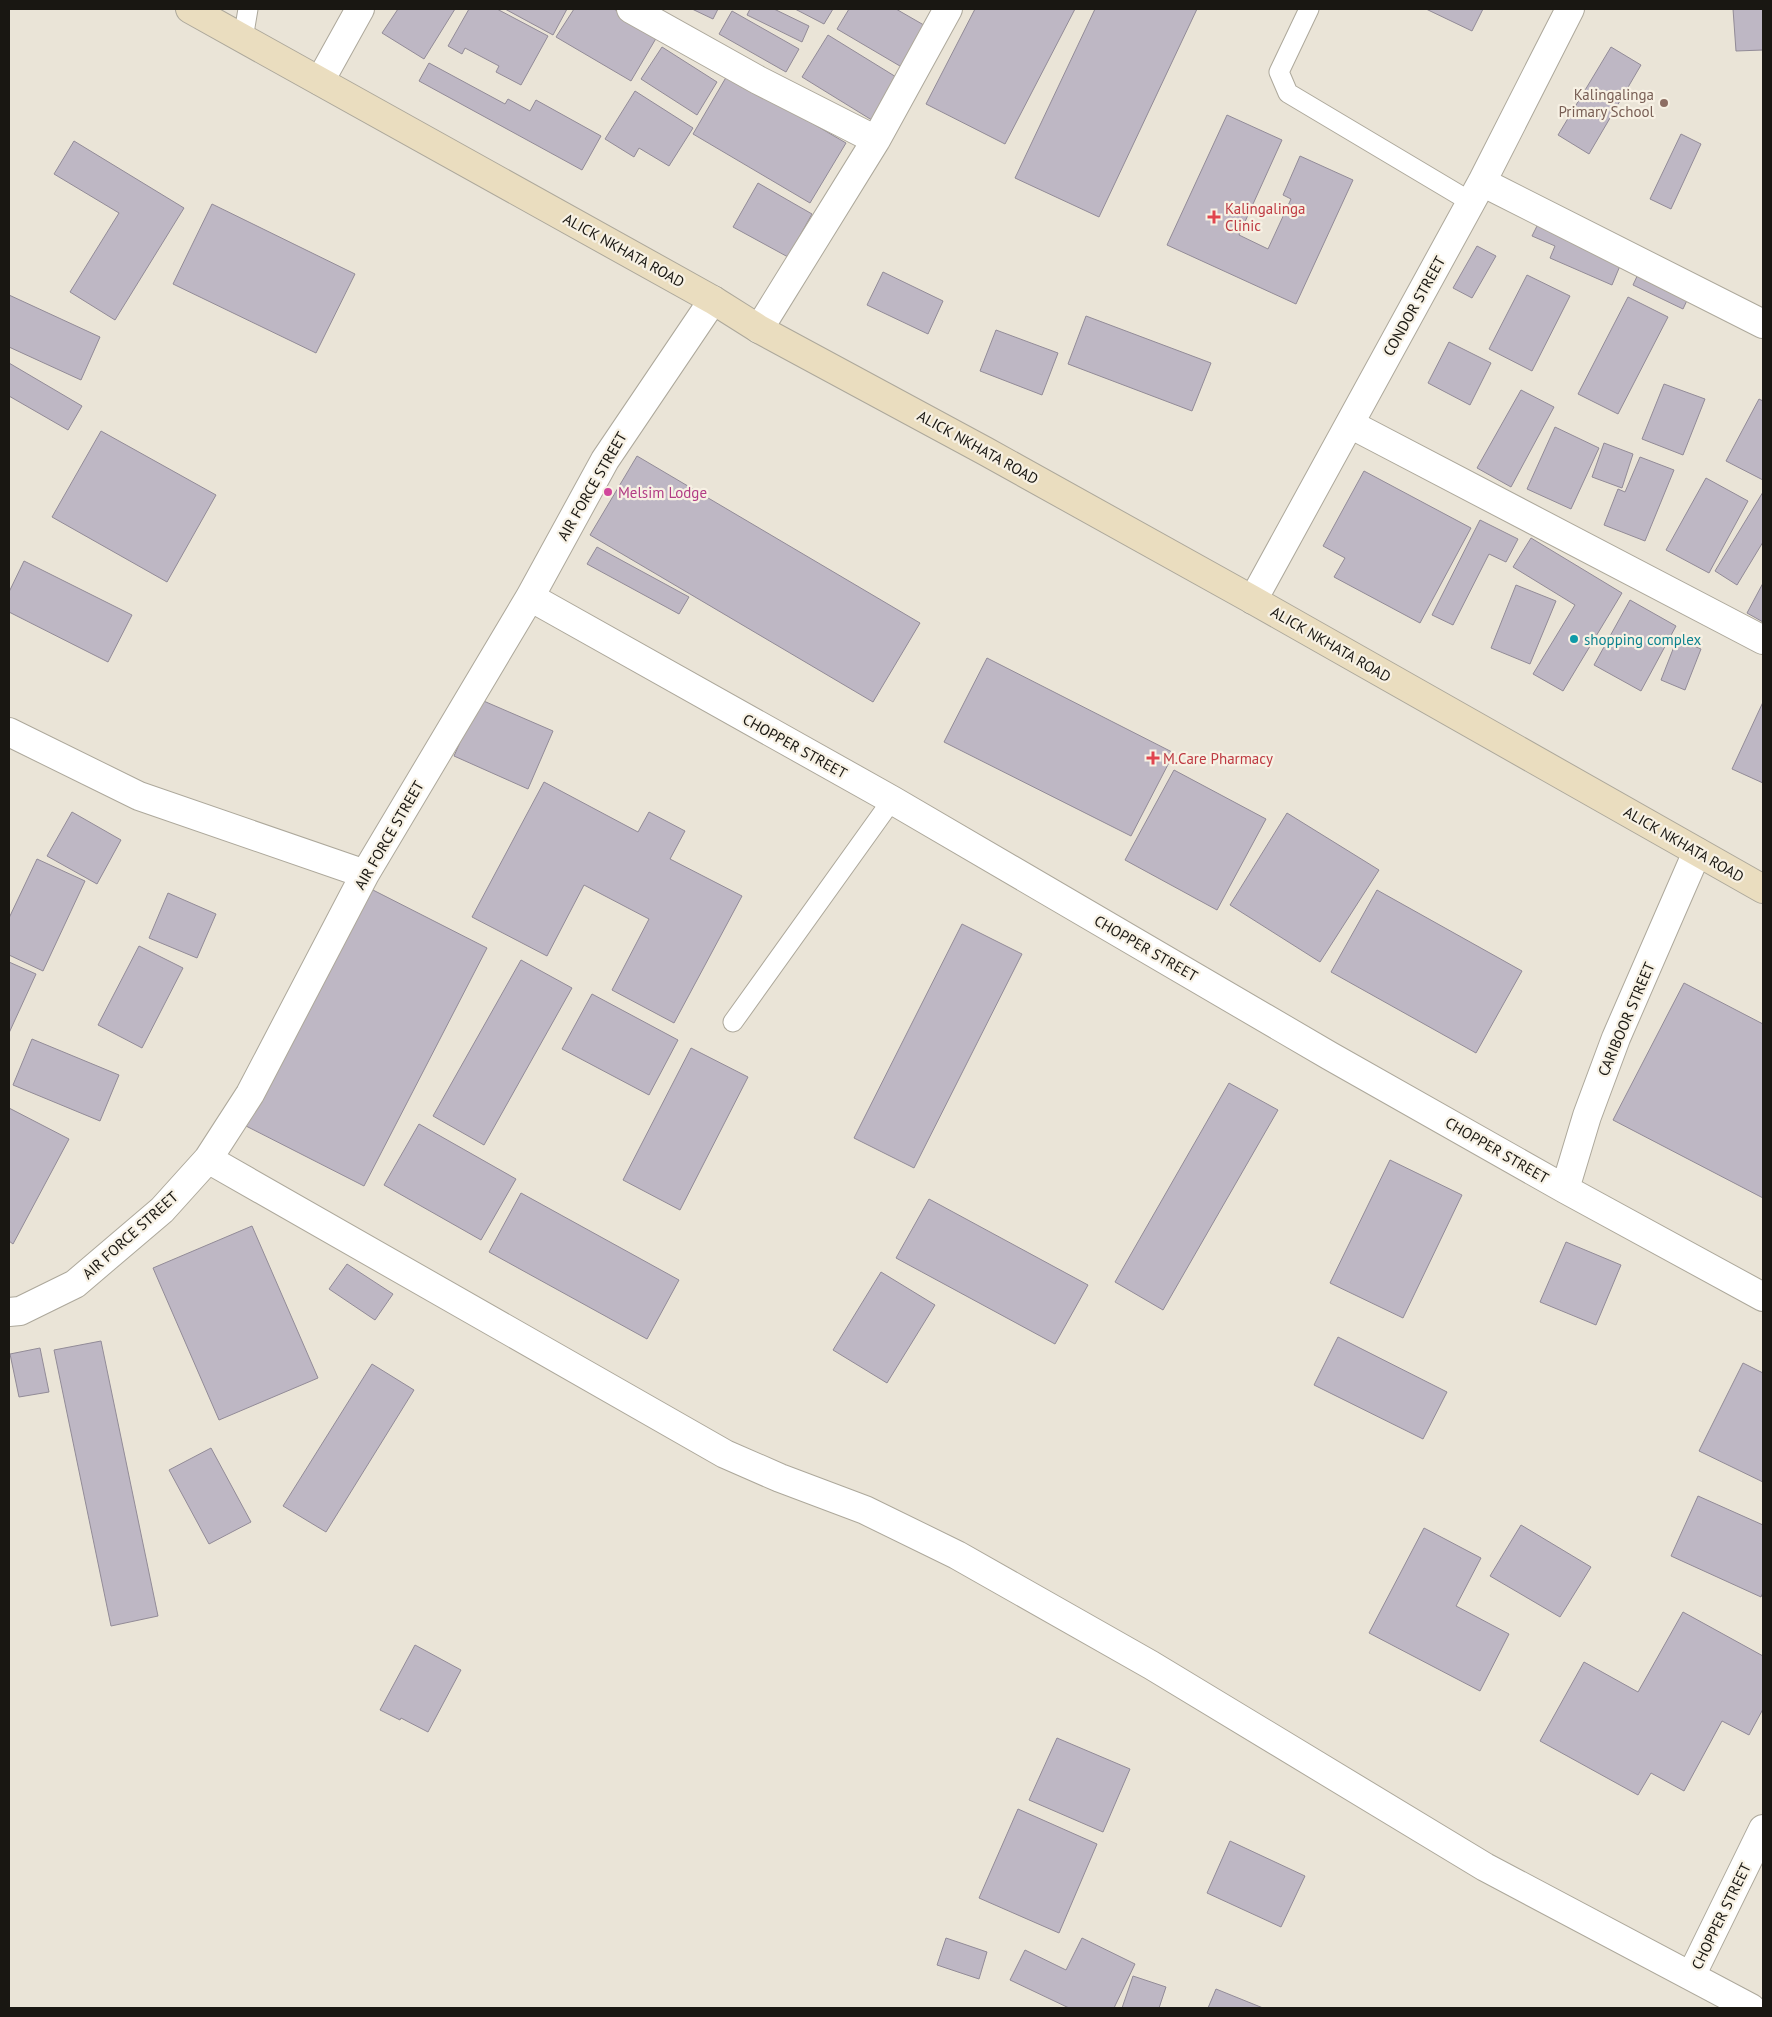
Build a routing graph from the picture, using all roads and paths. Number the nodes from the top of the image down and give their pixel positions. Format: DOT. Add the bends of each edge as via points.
graph roads {
  1 [pos="190,9"];
  2 [pos="248,9"];
  3 [pos="360,9"];
  4 [pos="631,9"];
  5 [pos="948,9"];
  6 [pos="1309,9"];
  7 [pos="1570,9"];
  8 [pos="243,39"];
  9 [pos="320,81"];
  10 [pos="876,140"];
  11 [pos="1476,192"];
  12 [pos="713,300"];
  13 [pos="1763,324"];
  14 [pos="759,328"];
  15 [pos="1350,424"];
  16 [pos="530,597"];
  17 [pos="1253,600"];
  18 [pos="1763,640"];
  19 [pos="9,732"];
  20 [pos="892,800"];
  21 [pos="1697,852"];
  22 [pos="365,874"];
  23 [pos="1763,889"];
  24 [pos="733,1022"];
  25 [pos="208,1159"];
  26 [pos="1565,1189"];
  27 [pos="1763,1297"];
  28 [pos="9,1312"];
  29 [pos="1763,1829"];
  30 [pos="1691,1976"];
  31 [pos="1751,2008"];
  1 -- 8 [label="main road, ALICK NKHATA ROAD"];
  2 -- 8 [label="lane"];
  3 -- 9 [label="street"];
  4 -- 10 [label="street" via="758,80"];
  5 -- 10 [label="street"];
  6 -- 11 [label="lane" via="1279,72 1288,93"];
  7 -- 11 [label="street, CONDOR STREET"];
  8 -- 9 [label="main road, ALICK NKHATA ROAD"];
  9 -- 12 [label="main road, ALICK NKHATA ROAD"];
  10 -- 14 [label="street"];
  11 -- 13 [label="street"];
  11 -- 15 [label="street, CONDOR STREET"];
  12 -- 14 [label="main road, ALICK NKHATA ROAD"];
  12 -- 16 [label="street, AIR FORCE STREET" via="605,460"];
  14 -- 17 [label="main road, ALICK NKHATA ROAD"];
  15 -- 17 [label="street, CONDOR STREET"];
  15 -- 18 [label="street"];
  16 -- 20 [label="street, CHOPPER STREET"];
  16 -- 22 [label="street, AIR FORCE STREET"];
  17 -- 21 [label="main road, ALICK NKHATA ROAD"];
  19 -- 22 [label="street" via="139,796"];
  20 -- 24 [label="lane"];
  20 -- 26 [label="street, CHOPPER STREET"];
  21 -- 23 [label="main road, ALICK NKHATA ROAD"];
  21 -- 26 [label="street, CARIBOOR STREET" via="1616,1038 1587,1116"];
  22 -- 25 [label="street, AIR FORCE STREET" via="250,1094"];
  25 -- 28 [label="street, AIR FORCE STREET" via="162,1210 76,1284 20,1311"];
  25 -- 30 [label="street" via="725,1454 866,1510 957,1556 1151,1666 1485,1867"];
  26 -- 27 [label="street, CHOPPER STREET"];
  29 -- 30 [label="street, CHOPPER STREET"];
  30 -- 31 [label="street"];
}
